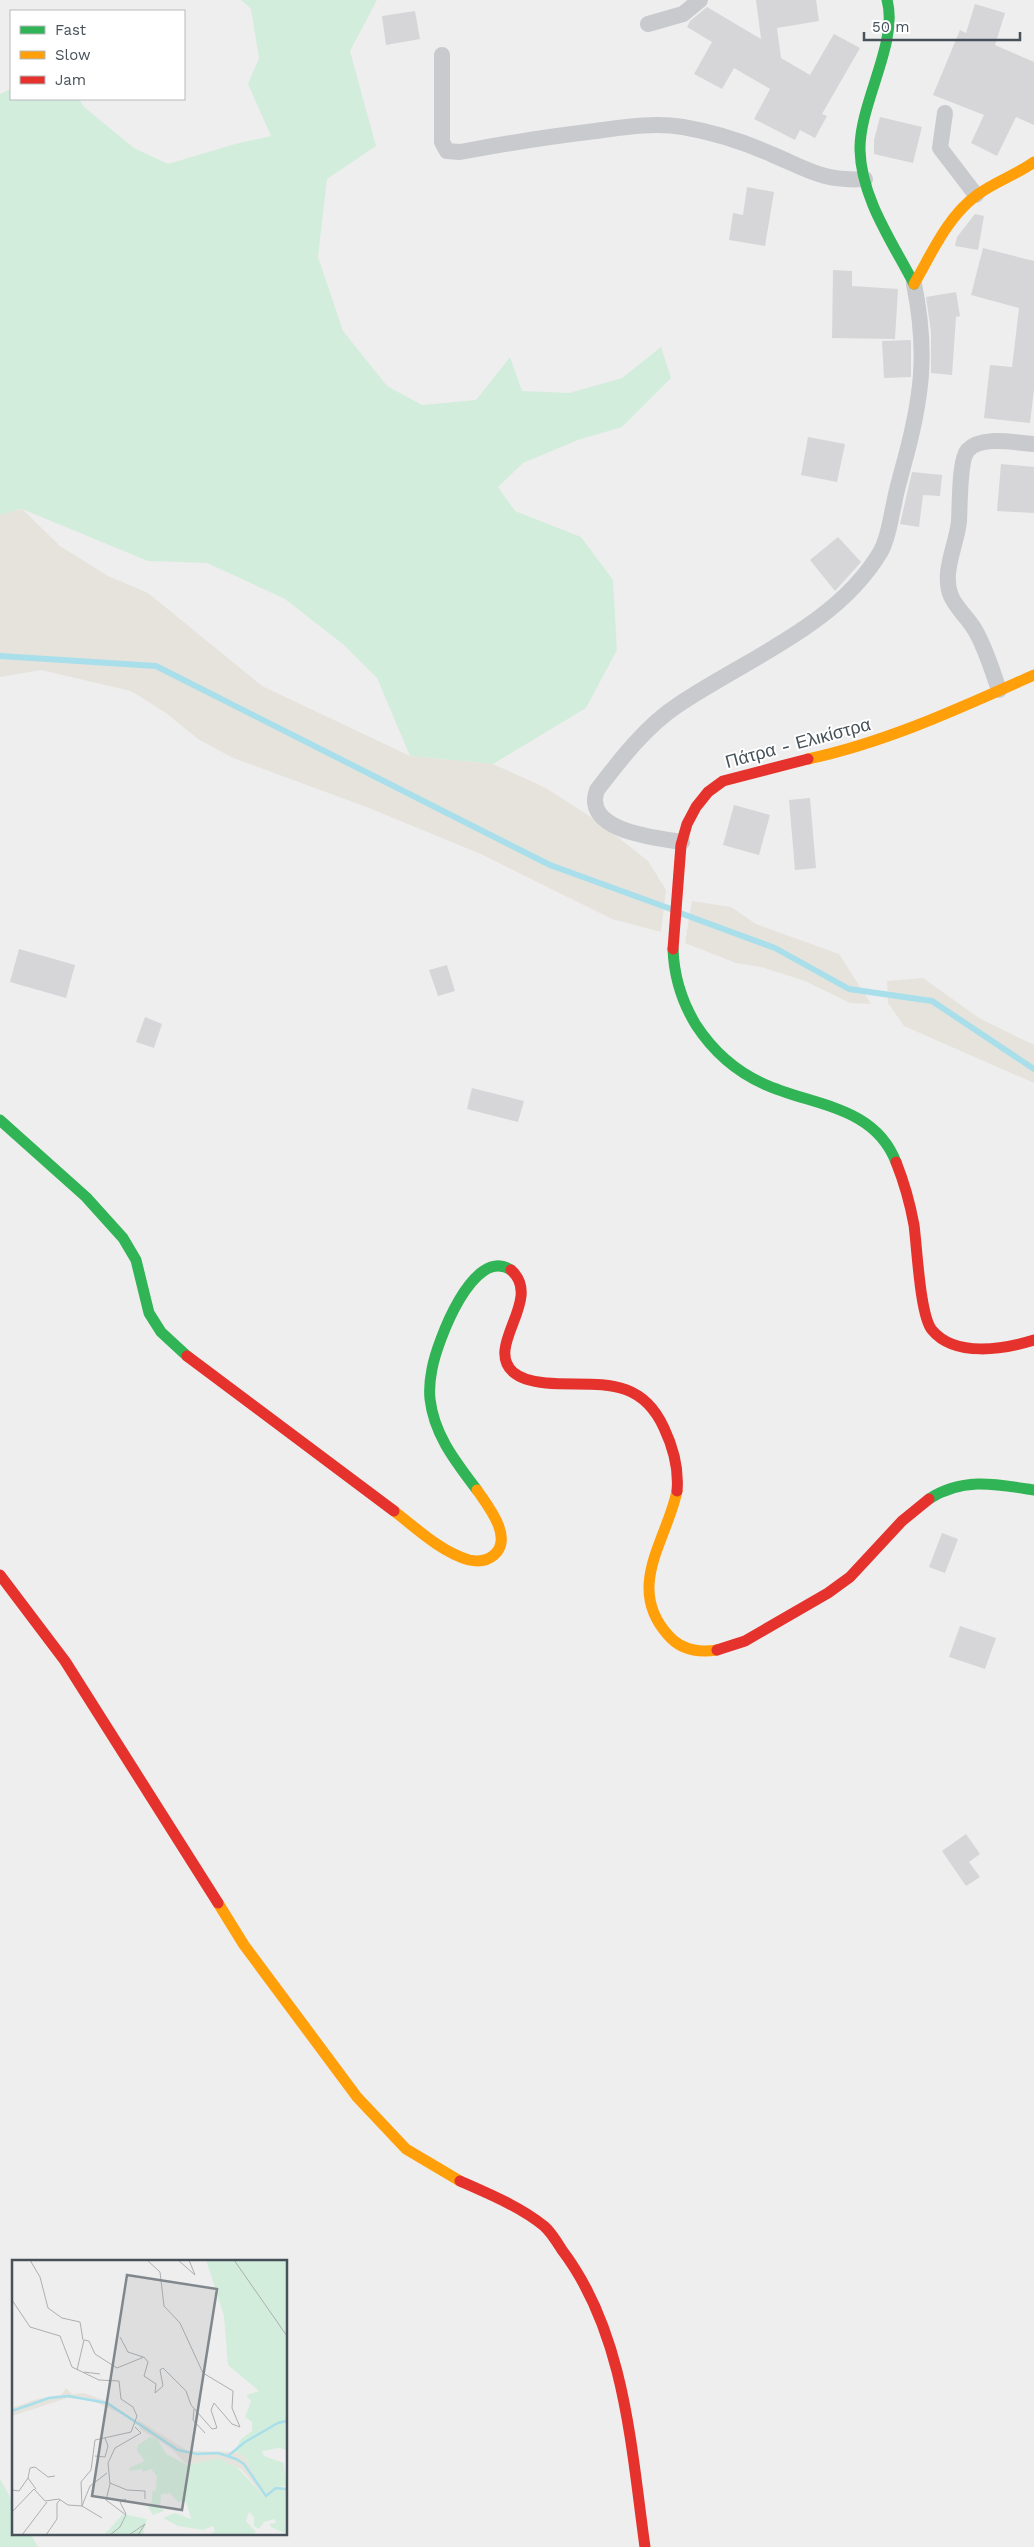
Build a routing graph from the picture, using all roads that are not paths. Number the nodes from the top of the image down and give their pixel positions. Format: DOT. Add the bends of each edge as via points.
graph roads {
  1 [pos="700,0"];
  2 [pos="887,0"];
  3 [pos="648,24"];
  4 [pos="442,55"];
  5 [pos="946,113"];
  6 [pos="1034,162"];
  7 [pos="865,179"];
  8 [pos="976,195"];
  9 [pos="914,284"];
  10 [pos="1034,444"];
  11 [pos="1034,675"];
  12 [pos="999,690"];
  13 [pos="682,842"];
  14 [pos="0,1120"];
  15 [pos="1034,1340"];
  16 [pos="1034,1490"];
  17 [pos="0,1575"];
  18 [pos="645,2547"];
  1 -- 3 [label="street" via="682,14"];
  2 -- 7 [label="street" via="887,36 860,148"];
  4 -- 7 [label="street" via="442,142 447,151 460,152 658,125 708,133 765,151 815,174"];
  5 -- 8 [label="street" via="940,148"];
  6 -- 8 [label="street" via="1019,174"];
  7 -- 9 [label="street"];
  8 -- 9 [label="street" via="954,218"];
  9 -- 13 [label="street" via="923,351 920,397 889,532 880,552 863,577 837,604 676,706 639,739 594,797 598,813 626,832"];
  10 -- 12 [label="street" via="975,444 966,451 963,462 959,524 948,586 951,596 976,631"];
  11 -- 12 [label="street, Πάτρα - Ελικίστρα"];
  12 -- 13 [label="street, Πάτρα - Ελικίστρα" via="862,746 763,768 724,781 700,801"];
  13 -- 15 [label="street, Πάτρα - Ελικίστρα" via="672,944 677,981 685,1005 701,1032 737,1069 790,1095 840,1109 866,1122 883,1139 904,1179 928,1325 936,1334 953,1343 988,1350"];
  14 -- 16 [label="street" via="86,1197 123,1238 136,1260 150,1313 160,1332 173,1345 420,1531 471,1562 488,1560 497,1554 502,1548 502,1538 489,1507 452,1456 435,1422 429,1382 432,1359 466,1290 479,1272 495,1266 510,1267 522,1285 522,1297 506,1348 506,1362 514,1372 540,1383 617,1385 654,1409 669,1437 676,1466 677,1491 656,1549 648,1603 658,1625 671,1640 685,1648 697,1652 734,1646 812,1605 859,1569 920,1505 954,1486 981,1483"];
  17 -- 18 [label="street" via="65,1662 244,1945 357,2098 406,2149 545,2227 573,2264 594,2303 624,2393"];
}
